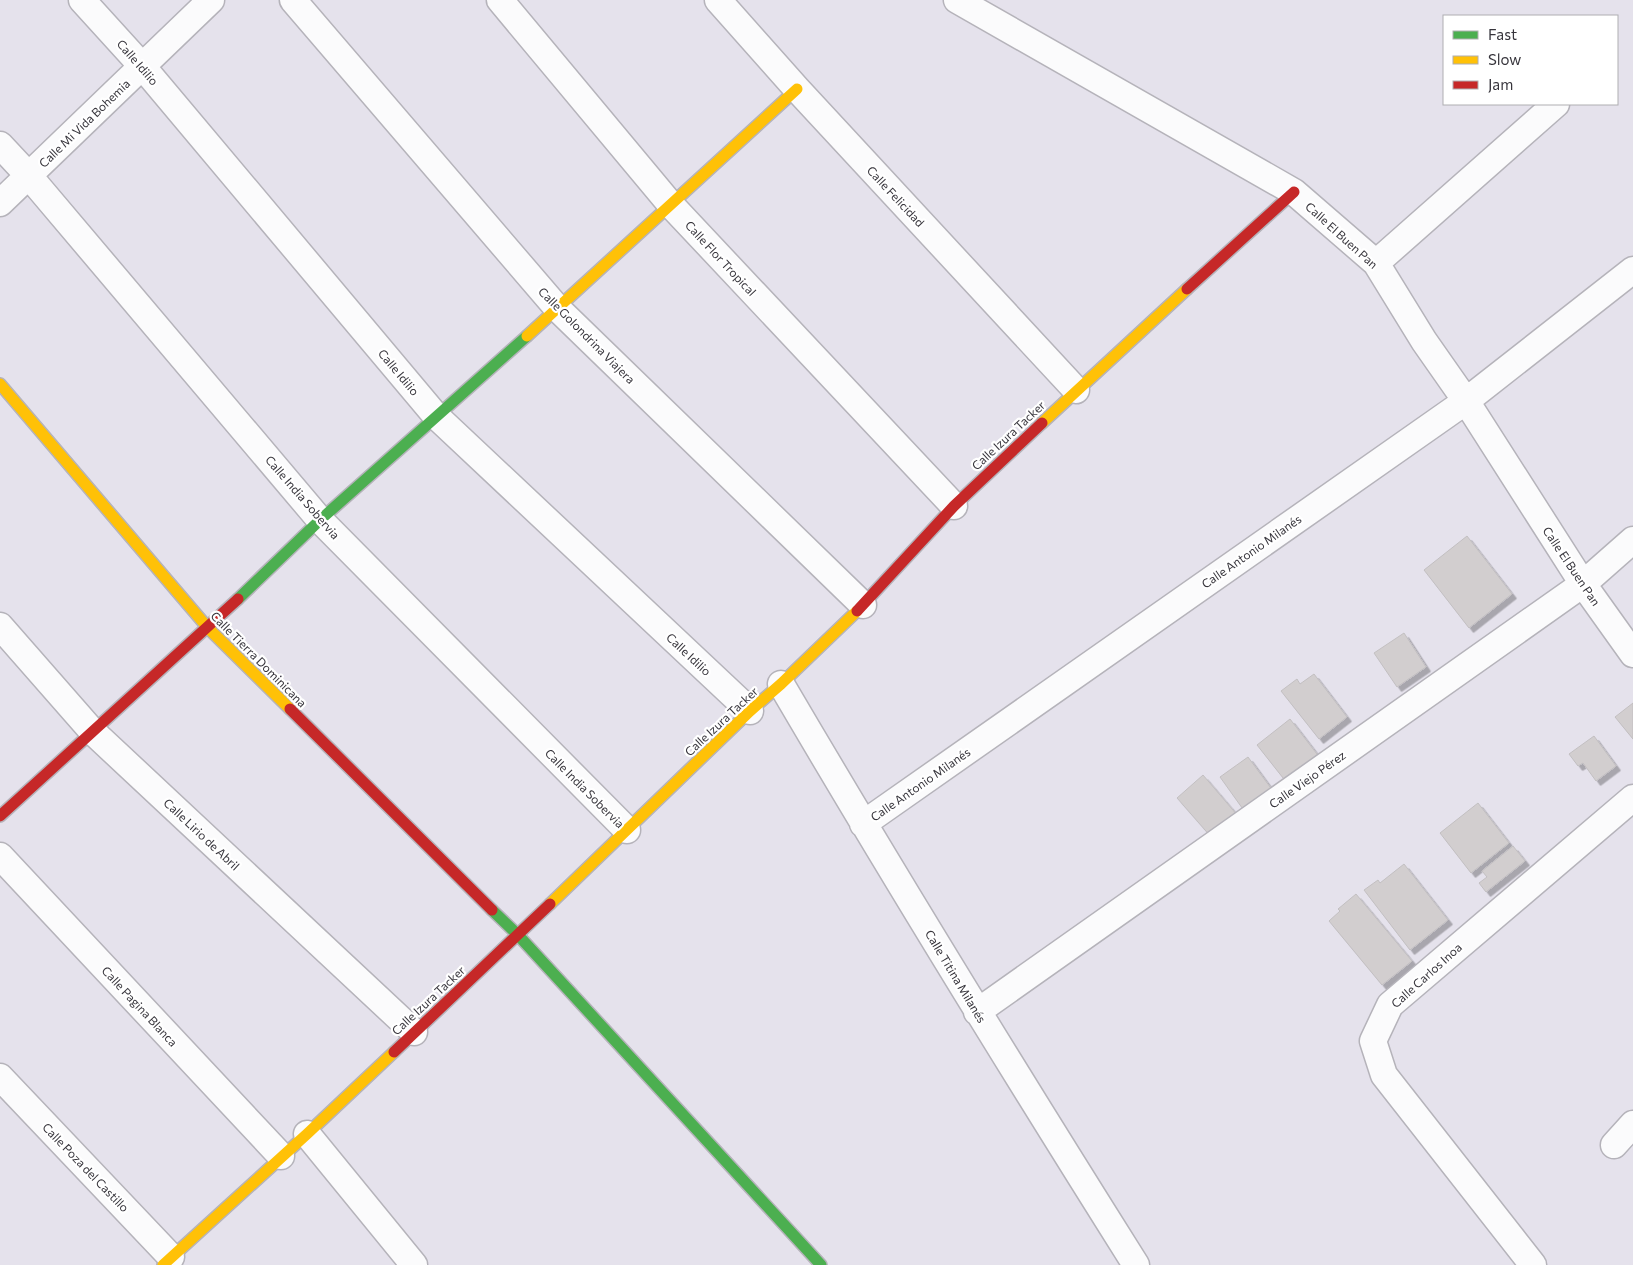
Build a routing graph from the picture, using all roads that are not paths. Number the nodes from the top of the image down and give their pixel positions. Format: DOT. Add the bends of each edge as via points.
graph roads {
  1 [pos="82,0"];
  2 [pos="211,0"];
  3 [pos="292,0"];
  4 [pos="500,0"];
  5 [pos="718,0"];
  6 [pos="958,0"];
  7 [pos="142,66"];
  8 [pos="797,89"];
  9 [pos="1555,105"];
  10 [pos="0,145"];
  11 [pos="29,176"];
  12 [pos="1294,192"];
  13 [pos="0,203"];
  14 [pos="671,205"];
  15 [pos="1376,263"];
  16 [pos="1633,270"];
  17 [pos="558,308"];
  18 [pos="0,384"];
  19 [pos="1076,390"];
  20 [pos="1466,400"];
  21 [pos="436,416"];
  22 [pos="954,506"];
  23 [pos="320,520"];
  24 [pos="1633,540"];
  25 [pos="1583,584"];
  26 [pos="863,604"];
  27 [pos="0,626"];
  28 [pos="208,628"];
  29 [pos="1633,654"];
  30 [pos="781,684"];
  31 [pos="750,711"];
  32 [pos="92,731"];
  33 [pos="1633,798"];
  34 [pos="0,816"];
  35 [pos="863,824"];
  36 [pos="628,830"];
  37 [pos="0,856"];
  38 [pos="518,935"];
  39 [pos="977,1012"];
  40 [pos="414,1032"];
  41 [pos="0,1077"];
  42 [pos="1633,1124"];
  43 [pos="307,1134"];
  44 [pos="1614,1145"];
  45 [pos="281,1156"];
  46 [pos="167,1261"];
  47 [pos="414,1265"];
  48 [pos="821,1265"];
  49 [pos="1136,1265"];
  50 [pos="1533,1265"];
  1 -- 7 [label="street, Calle Idilio"];
  2 -- 7 [label="street, Calle Mi Vida Bohemia"];
  3 -- 17 [label="street, Calle Golondrina Viajera"];
  4 -- 14 [label="street, Calle Flor Tropical"];
  5 -- 8 [label="street, Calle Felicidad"];
  6 -- 12 [label="street, Calle El Buen Pan"];
  7 -- 11 [label="street, Calle Mi Vida Bohemia"];
  7 -- 21 [label="street, Calle Idilio"];
  8 -- 14 [label="street"];
  8 -- 19 [label="street, Calle Felicidad"];
  9 -- 15 [label="street"];
  10 -- 11 [label="street, Calle India Sobervia"];
  11 -- 13 [label="street, Calle Mi Vida Bohemia"];
  11 -- 23 [label="street, Calle India Sobervia"];
  12 -- 15 [label="street, Calle El Buen Pan"];
  12 -- 19 [label="street, Calle Izura Tacker"];
  14 -- 17 [label="street"];
  14 -- 22 [label="street, Calle Flor Tropical"];
  15 -- 20 [label="street, Calle El Buen Pan" via="1424,341"];
  16 -- 20 [label="street, Calle Antonio Milanés"];
  17 -- 21 [label="street"];
  17 -- 26 [label="street, Calle Golondrina Viajera"];
  18 -- 28 [label="street, Calle Tierra Dominicana"];
  19 -- 22 [label="street, Calle Izura Tacker"];
  20 -- 25 [label="street, Calle El Buen Pan"];
  20 -- 35 [label="street, Calle Antonio Milanés"];
  21 -- 23 [label="street"];
  21 -- 31 [label="street, Calle Idilio"];
  22 -- 26 [label="street, Calle Izura Tacker"];
  23 -- 28 [label="street"];
  23 -- 36 [label="street, Calle India Sobervia"];
  24 -- 25 [label="street, Calle Viejo Pérez"];
  25 -- 29 [label="street, Calle El Buen Pan"];
  25 -- 39 [label="street, Calle Viejo Pérez"];
  26 -- 30 [label="street, Calle Izura Tacker"];
  27 -- 32 [label="street, Calle Lirio de Abril"];
  28 -- 32 [label="street"];
  28 -- 38 [label="street, Calle Tierra Dominicana"];
  30 -- 31 [label="street, Calle Izura Tacker"];
  30 -- 35 [label="street, Calle Titina Milanés"];
  31 -- 36 [label="street, Calle Izura Tacker"];
  32 -- 34 [label="street"];
  32 -- 40 [label="street, Calle Lirio de Abril"];
  33 -- 50 [label="street, Calle Carlos Inoa" via="1390,1005 1374,1041 1384,1075"];
  35 -- 39 [label="street, Calle Titina Milanés"];
  36 -- 38 [label="street, Calle Izura Tacker"];
  37 -- 45 [label="street, Calle Pagina Blanca"];
  38 -- 40 [label="street, Calle Izura Tacker"];
  38 -- 48 [label="street, Calle Tierra Dominicana"];
  39 -- 49 [label="street, Calle Titina Milanés"];
  40 -- 43 [label="street, Calle Izura Tacker"];
  41 -- 46 [label="street, Calle Poza del Castillo"];
  42 -- 44 [label="street"];
  43 -- 45 [label="street, Calle Izura Tacker"];
  43 -- 47 [label="street"];
  45 -- 46 [label="street, Calle Izura Tacker"];
}
